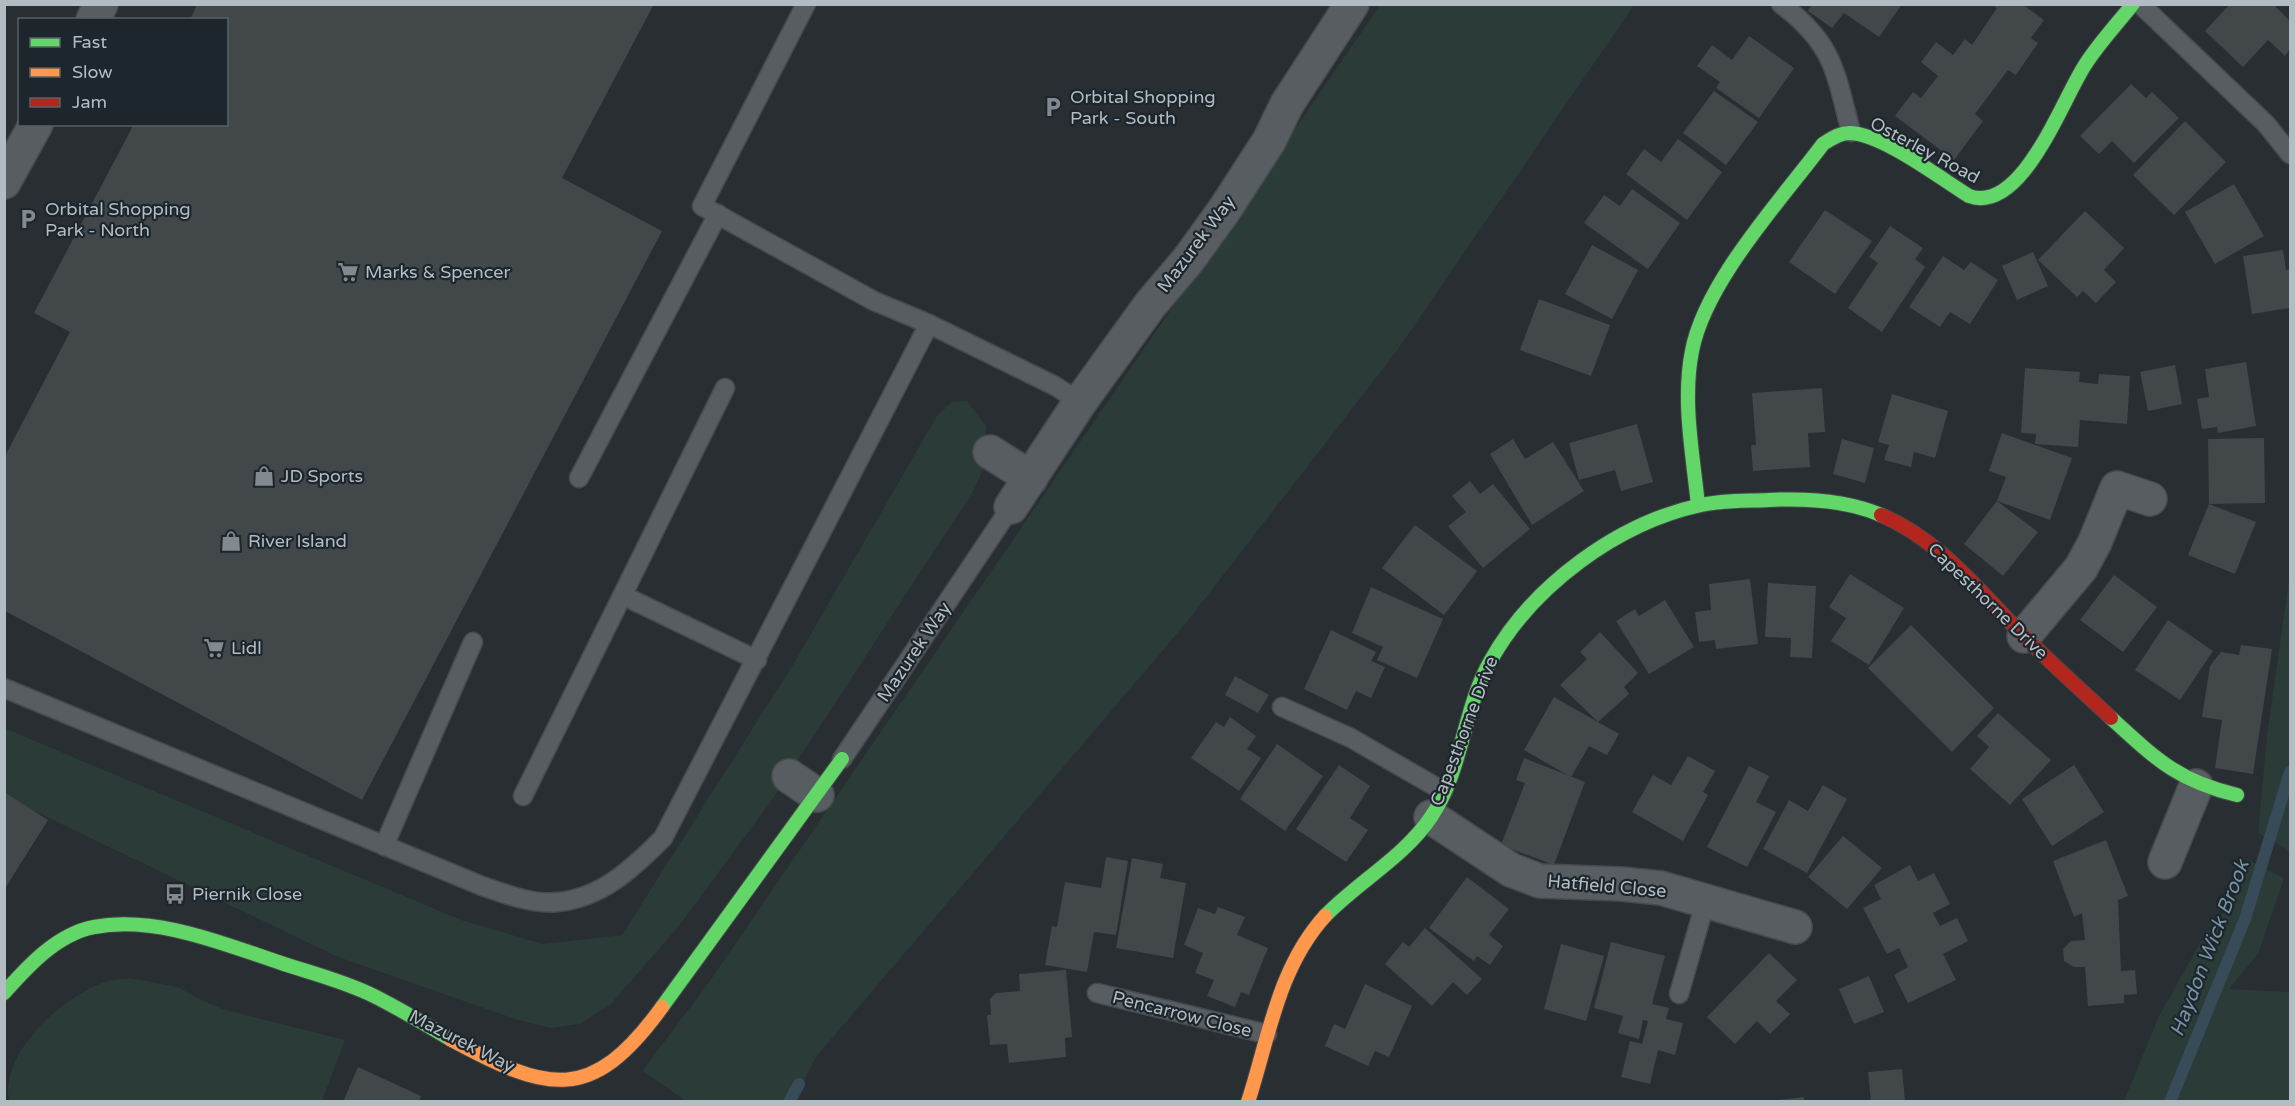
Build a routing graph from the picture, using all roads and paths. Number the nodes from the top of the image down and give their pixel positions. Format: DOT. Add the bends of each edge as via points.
graph roads {
  1 [pos="101,4"];
  2 [pos="806,4"];
  3 [pos="1352,4"];
  4 [pos="1781,4"];
  5 [pos="2133,4"];
  6 [pos="2140,4"];
  7 [pos="94,18"];
  8 [pos="35,126"];
  9 [pos="1851,132"];
  10 [pos="2290,154"];
  11 [pos="4,182"];
  12 [pos="718,214"];
  13 [pos="929,324"];
  14 [pos="725,388"];
  15 [pos="1080,402"];
  16 [pos="990,452"];
  17 [pos="579,478"];
  18 [pos="1031,478"];
  19 [pos="2151,499"];
  20 [pos="1698,505"];
  21 [pos="1011,507"];
  22 [pos="624,596"];
  23 [pos="2024,636"];
  24 [pos="473,642"];
  25 [pos="757,660"];
  26 [pos="4,688"];
  27 [pos="1282,707"];
  28 [pos="842,759"];
  29 [pos="789,776"];
  30 [pos="2196,786"];
  31 [pos="817,795"];
  32 [pos="2237,795"];
  33 [pos="523,796"];
  34 [pos="1437,804"];
  35 [pos="384,846"];
  36 [pos="2165,862"];
  37 [pos="1706,900"];
  38 [pos="1795,927"];
  39 [pos="4,993"];
  40 [pos="1097,993"];
  41 [pos="1679,994"];
  42 [pos="1268,1034"];
  43 [pos="1248,1101"];
  1 -- 7 [label="street"];
  2 -- 12 [label="lane" via="702,206"];
  3 -- 15 [label="street, Mazurek Way" via="1281,112 1269,141 1219,217"];
  4 -- 9 [label="lane" via="1803,21 1825,48"];
  5 -- 9 [label="street, Osterley Road" via="2085,64 2025,168 1997,196 1983,200 1969,196 1887,146"];
  6 -- 10 [label="lane" via="2266,124"];
  8 -- 11 [label="street"];
  9 -- 20 [label="street, Osterley Road" via="1823,144 1719,287 1701,319 1692,348 1689,384"];
  12 -- 13 [label="lane" via="874,301"];
  12 -- 17 [label="lane"];
  13 -- 15 [label="lane"];
  13 -- 25 [label="lane"];
  14 -- 22 [label="lane"];
  15 -- 18 [label="street, Mazurek Way"];
  16 -- 18 [label="street"];
  18 -- 21 [label="street, Mazurek Way"];
  19 -- 23 [label="street" via="2117,488 2080,568"];
  20 -- 23 [label="street, Capesthorne Drive" via="1821,498 1846,502 1889,518 1943,552"];
  20 -- 34 [label="street, Capesthorne Drive" via="1593,553 1543,592 1521,615 1482,675"];
  21 -- 28 [label="lane, Mazurek Way"];
  22 -- 25 [label="lane"];
  22 -- 33 [label="lane"];
  23 -- 30 [label="street, Capesthorne Drive" via="2156,760"];
  24 -- 35 [label="lane"];
  25 -- 35 [label="lane" via="663,838 632,870 601,889 559,902 522,899"];
  26 -- 35 [label="lane"];
  27 -- 34 [label="lane" via="1351,738"];
  28 -- 31 [label="street, Mazurek Way"];
  29 -- 31 [label="street"];
  30 -- 32 [label="street, Capesthorne Drive"];
  30 -- 36 [label="street"];
  31 -- 39 [label="street, Mazurek Way" via="642,1035 618,1060 589,1077 563,1080 519,1070 369,993 261,957 158,929 96,927 77,933 43,953"];
  34 -- 37 [label="street, Hatfield Close" via="1511,870 1540,881 1661,888"];
  34 -- 42 [label="street, Capesthorne Drive" via="1398,852 1314,928 1290,965"];
  37 -- 38 [label="street, Hatfield Close"];
  37 -- 41 [label="lane"];
  40 -- 42 [label="lane, Pencarrow Close"];
  42 -- 43 [label="street, Capesthorne Drive"];
}
